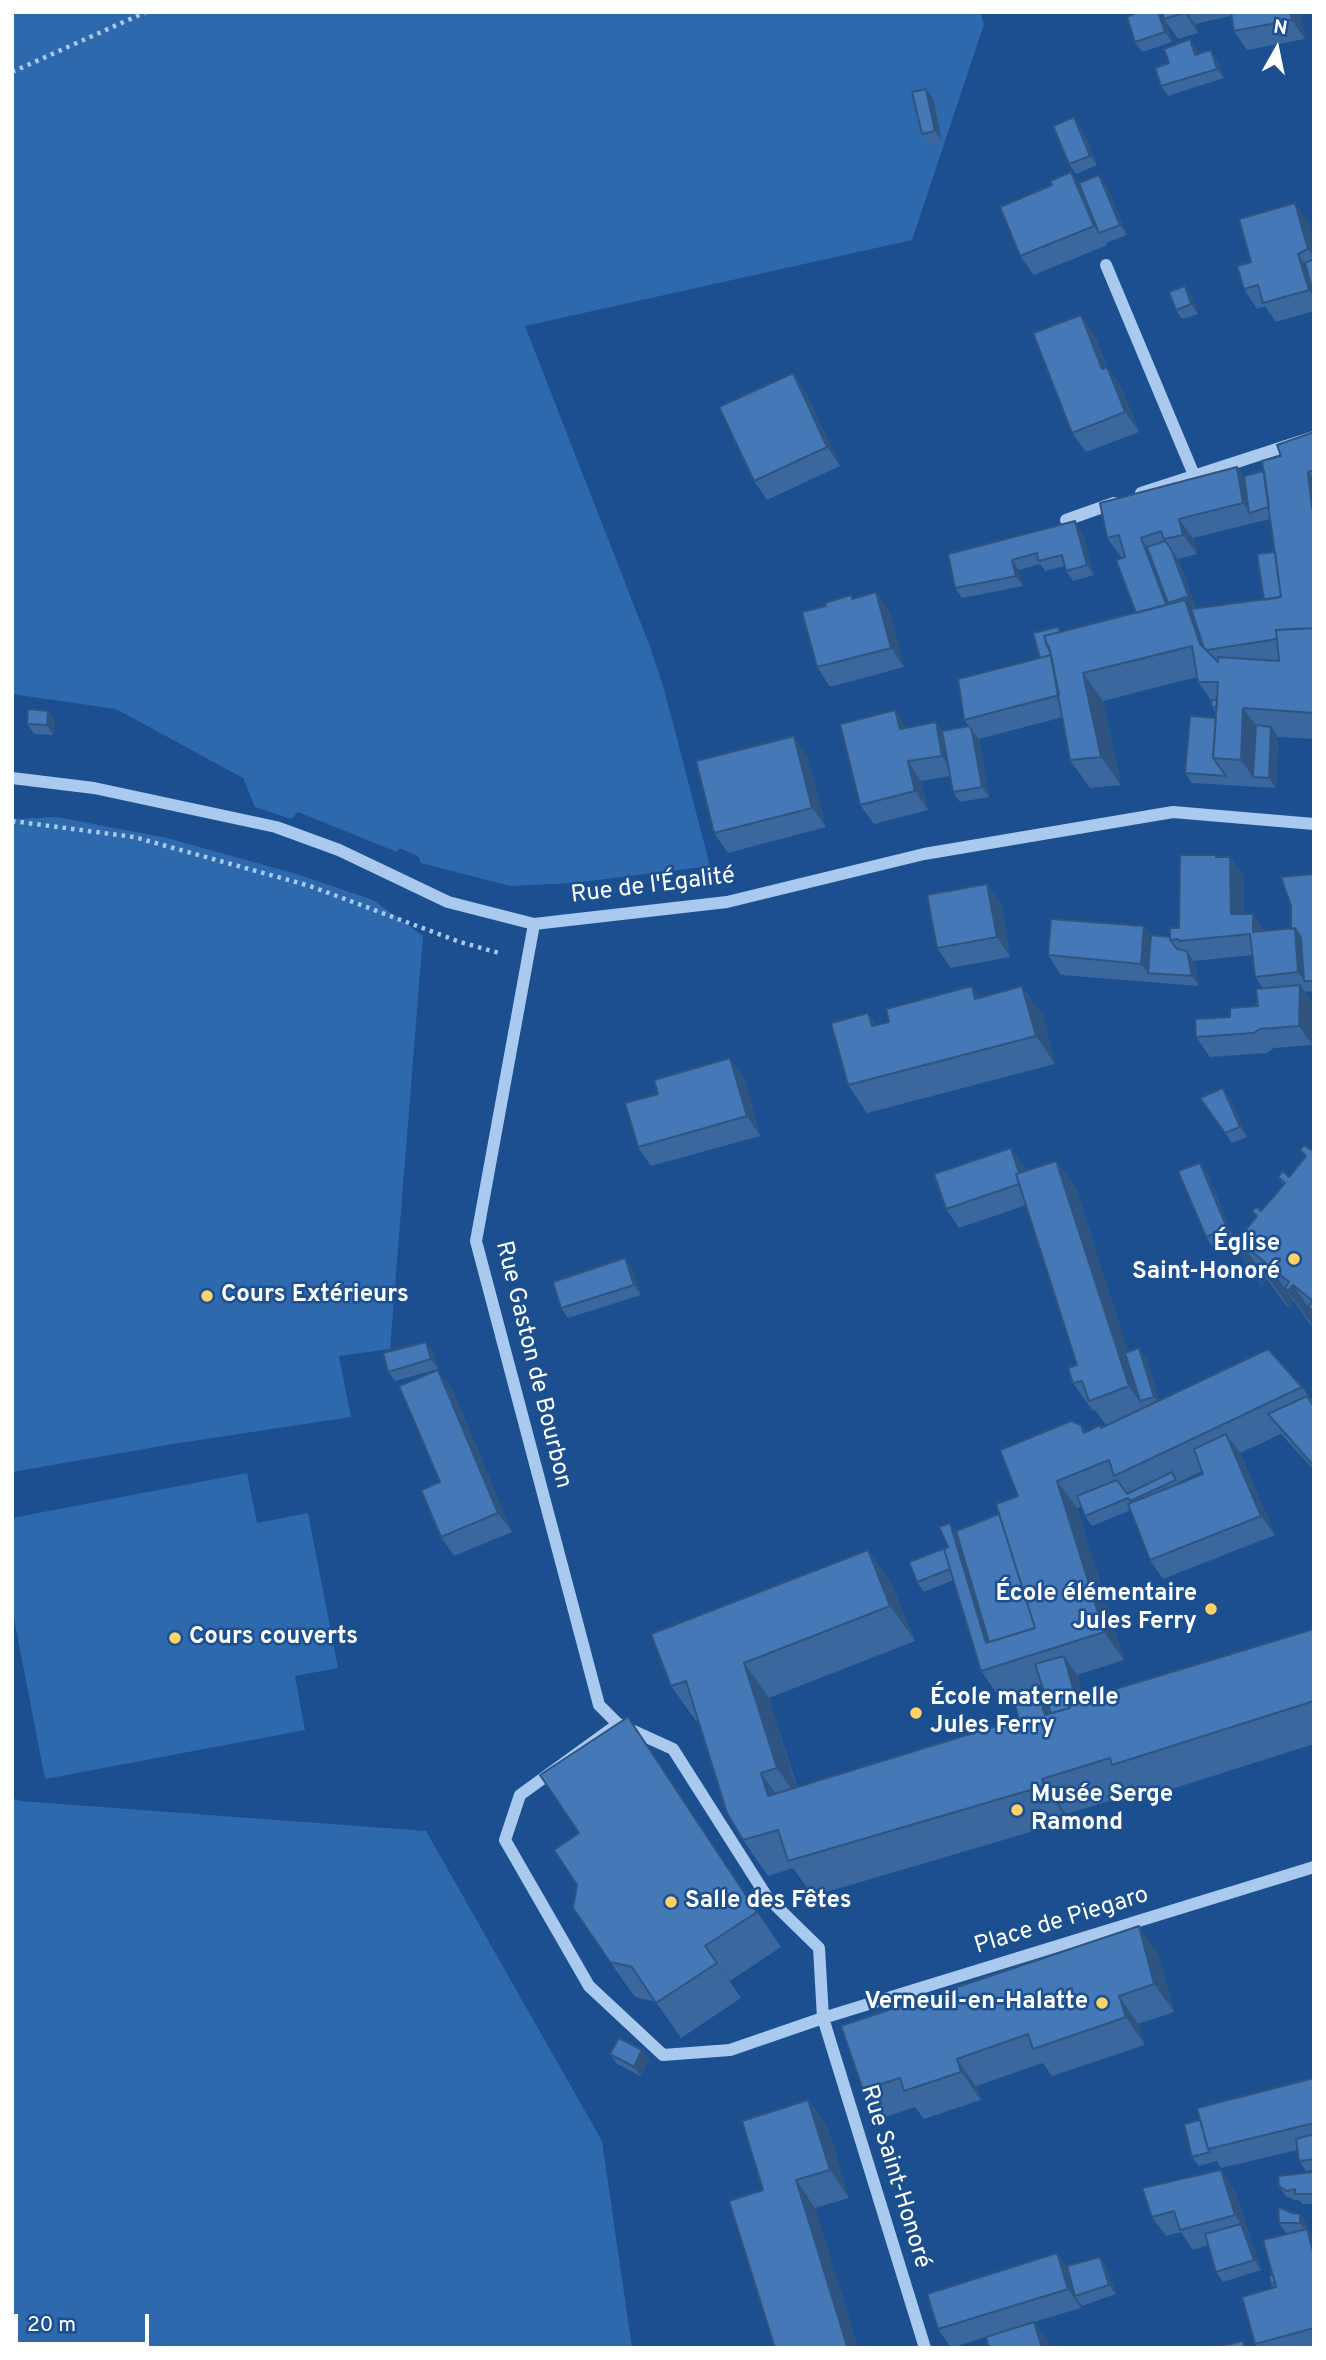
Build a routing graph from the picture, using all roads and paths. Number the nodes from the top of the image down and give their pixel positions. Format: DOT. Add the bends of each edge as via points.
graph roads {
  1 [pos="146,12"];
  2 [pos="12,72"];
  3 [pos="1106,265"];
  4 [pos="1314,437"];
  5 [pos="1194,475"];
  6 [pos="1066,520"];
  7 [pos="12,778"];
  8 [pos="12,821"];
  9 [pos="1314,824"];
  10 [pos="534,924"];
  11 [pos="527,961"];
  12 [pos="618,1724"];
  13 [pos="1314,1867"];
  14 [pos="822,2018"];
  15 [pos="925,2348"];
  1 -- 2 [label="path"];
  3 -- 5 [label="street"];
  4 -- 5 [label="street"];
  5 -- 6 [label="street"];
  7 -- 10 [label="street, Rue de l'Égalité" via="94,788 276,827 339,850 448,902"];
  8 -- 11 [label="path" via="134,837 310,886 460,942"];
  9 -- 10 [label="street, Rue de l'Égalité" via="1173,812 924,854 727,902"];
  10 -- 11 [label="street, Rue Gaston de Bourbon"];
  11 -- 12 [label="street, Rue Gaston de Bourbon" via="476,1241 599,1705"];
  12 -- 14 [label="street, Rue Saint-Honoré" via="673,1749 766,1898 819,1948"];
  12 -- 14 [label="street, Place de Piegaro" via="520,1795 505,1840 589,1986 663,2055 730,2050"];
  13 -- 14 [label="street, Place de Piegaro"];
  14 -- 15 [label="street, Rue Saint-Honoré"];
}
